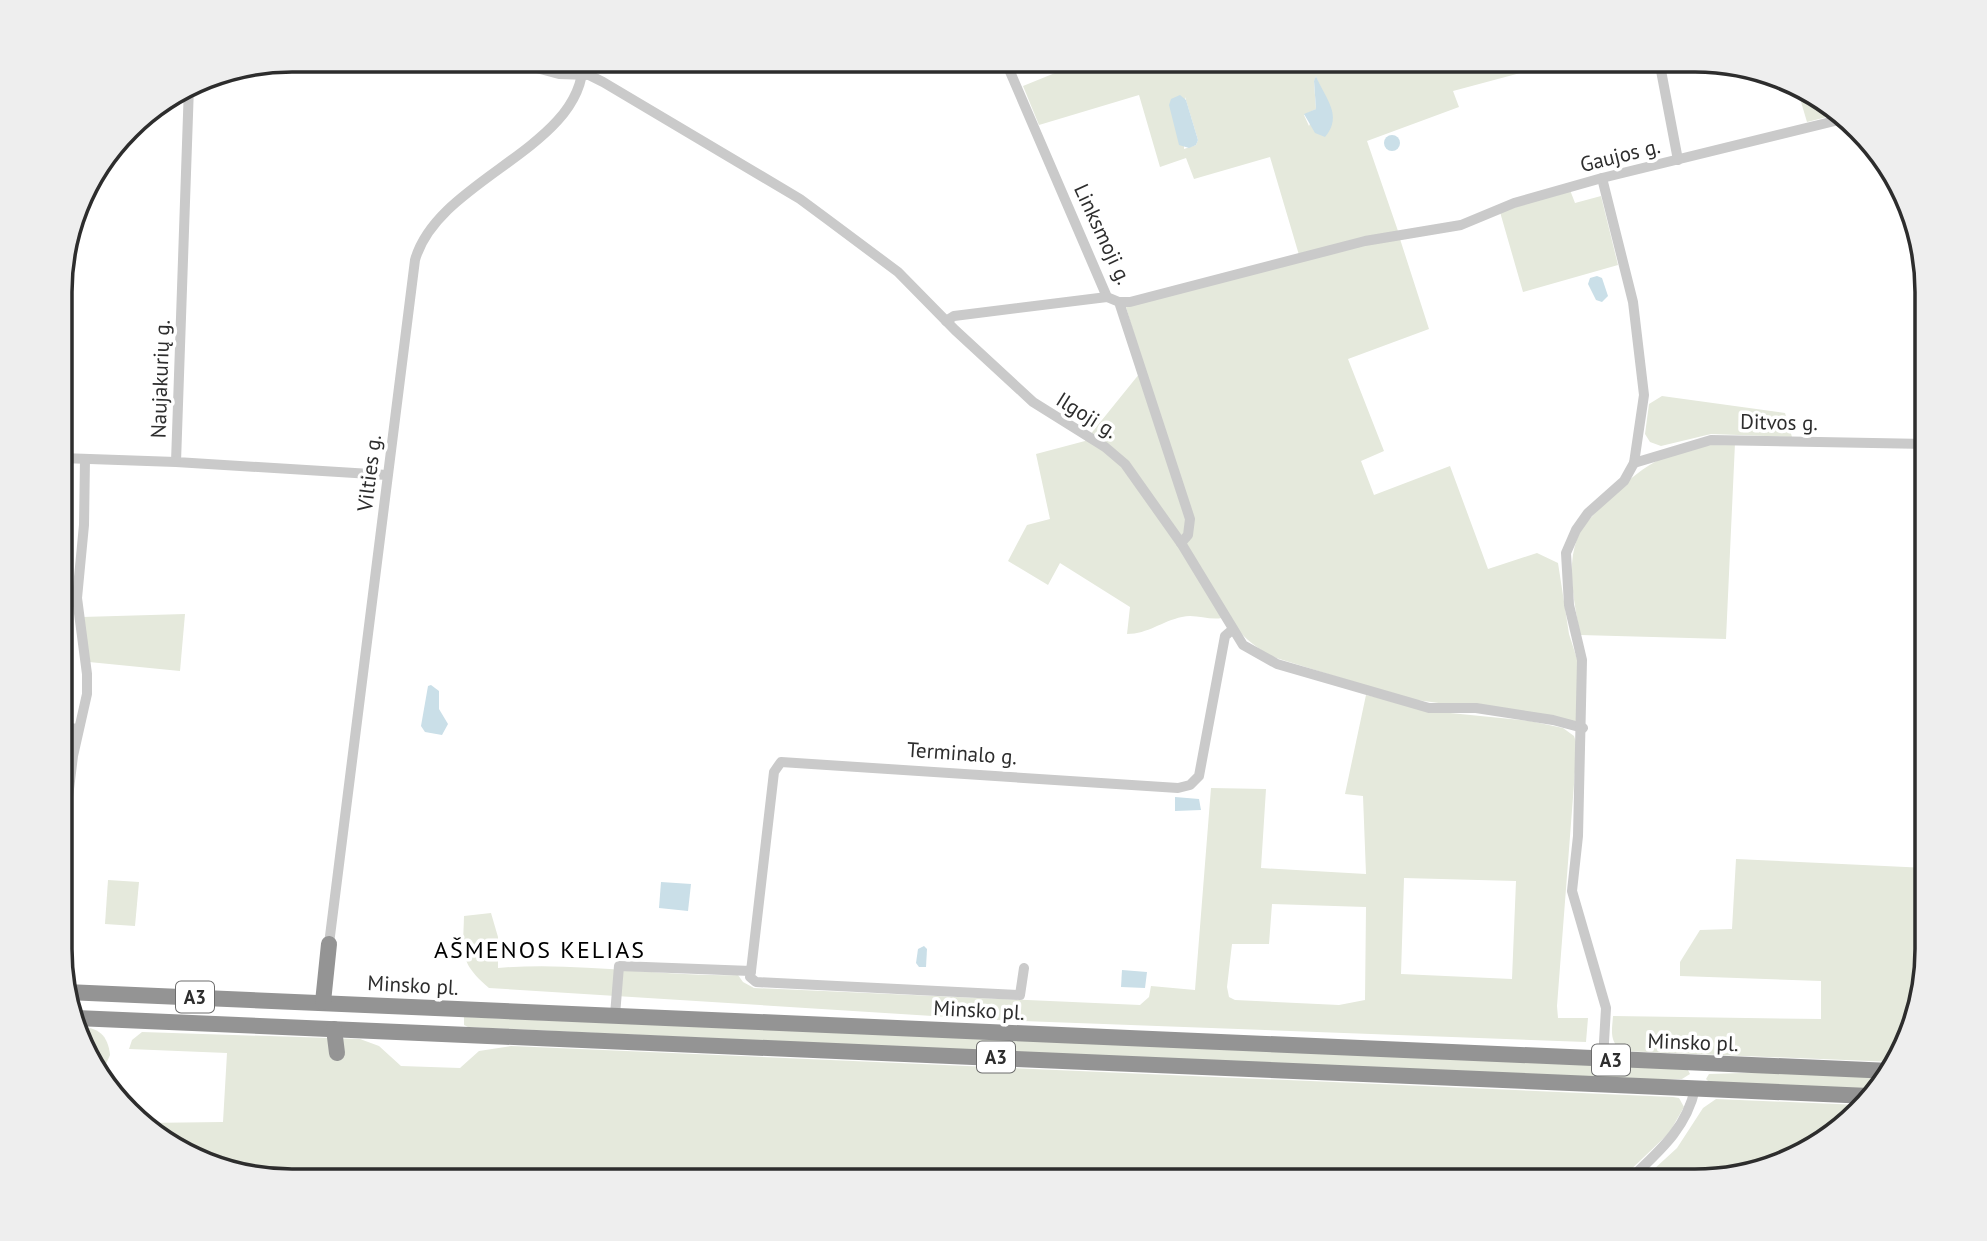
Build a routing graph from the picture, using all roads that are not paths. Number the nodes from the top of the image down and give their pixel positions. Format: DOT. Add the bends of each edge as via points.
graph roads {
  1 [pos="552,72"];
  2 [pos="1009,72"];
  3 [pos="1661,72"];
  4 [pos="583,75"];
  5 [pos="189,97"];
  6 [pos="1834,121"];
  7 [pos="1678,160"];
  8 [pos="1602,178"];
  9 [pos="1107,297"];
  10 [pos="1119,302"];
  11 [pos="946,321"];
  12 [pos="1915,444"];
  13 [pos="72,458"];
  14 [pos="85,459"];
  15 [pos="176,462"];
  16 [pos="1634,463"];
  17 [pos="387,475"];
  18 [pos="1181,543"];
  19 [pos="1232,630"];
  20 [pos="72,728"];
  21 [pos="1583,728"];
  22 [pos="78,729"];
  23 [pos="72,773"];
  24 [pos="329,944"];
  25 [pos="1024,968"];
  26 [pos="751,971"];
  27 [pos="76,992"];
  28 [pos="323,1002"];
  29 [pos="459,1009"];
  30 [pos="615,1015"];
  31 [pos="83,1018"];
  32 [pos="334,1029"];
  33 [pos="359,1029"];
  34 [pos="337,1053"];
  35 [pos="1603,1059"];
  36 [pos="1721,1064"];
  37 [pos="1879,1071"];
  38 [pos="1695,1089"];
  39 [pos="1858,1097"];
  40 [pos="1640,1169"];
  1 -- 4 [label="street, Ilgoji g."];
  2 -- 9 [label="street, Linksmoji g."];
  3 -- 7 [label="street"];
  4 -- 11 [label="street, Ilgoji g." via="603,82 800,199 898,272"];
  4 -- 17 [label="street, Vilties g." via="553,124 453,204 421,242"];
  5 -- 15 [label="street, Naujakurių g."];
  6 -- 7 [label="street, Gaujos g."];
  7 -- 8 [label="street, Gaujos g."];
  8 -- 10 [label="street, Gaujos g." via="1514,202 1461,225 1365,241"];
  8 -- 16 [label="street" via="1640,343 1643,395"];
  9 -- 10 [label="street, Linksmoji g."];
  9 -- 11 [label="street" via="954,316"];
  10 -- 18 [label="street, Linksmoji g." via="1190,519 1188,535"];
  11 -- 18 [label="street, Ilgoji g." via="1033,402 1125,464"];
  12 -- 16 [label="street, Ditvos g." via="1711,440"];
  13 -- 14 [label="street"];
  14 -- 15 [label="street"];
  14 -- 22 [label="street" via="85,525 76,598 87,694"];
  15 -- 17 [label="street, Naujakurių g."];
  16 -- 21 [label="street" via="1624,481 1588,513 1566,553 1569,605 1582,660"];
  17 -- 24 [label="street, Vilties g."];
  18 -- 19 [label="street, Ilgoji g."];
  19 -- 21 [label="street, Ilgoji g." via="1243,645 1277,664 1429,708 1476,708"];
  19 -- 26 [label="street, Terminalo g." via="1225,636 1199,776 1190,785 1178,788 781,762 774,772"];
  20 -- 22 [label="street"];
  21 -- 35 [label="street" via="1572,891 1606,1008"];
  22 -- 23 [label="street"];
  24 -- 28 [label="highway"];
  25 -- 26 [label="street" via="1020,995 756,982"];
  26 -- 30 [label="street" via="619,966"];
  27 -- 28 [label="highway, Minsko pl. / A3"];
  28 -- 29 [label="highway, Minsko pl. / A3"];
  29 -- 30 [label="highway, Minsko pl. / A3"];
  29 -- 33 [label="highway" via="452,1018 435,1025"];
  30 -- 35 [label="highway, Minsko pl. / A3"];
  31 -- 32 [label="highway, A3"];
  32 -- 33 [label="highway, A3"];
  32 -- 34 [label="highway"];
  33 -- 38 [label="highway, A3"];
  35 -- 36 [label="highway, Minsko pl. / A3"];
  36 -- 37 [label="highway, Minsko pl. / A3"];
  36 -- 38 [label="highway" via="1704,1072"];
  38 -- 39 [label="highway, A3"];
  38 -- 40 [label="street" via="1679,1130"];
}
